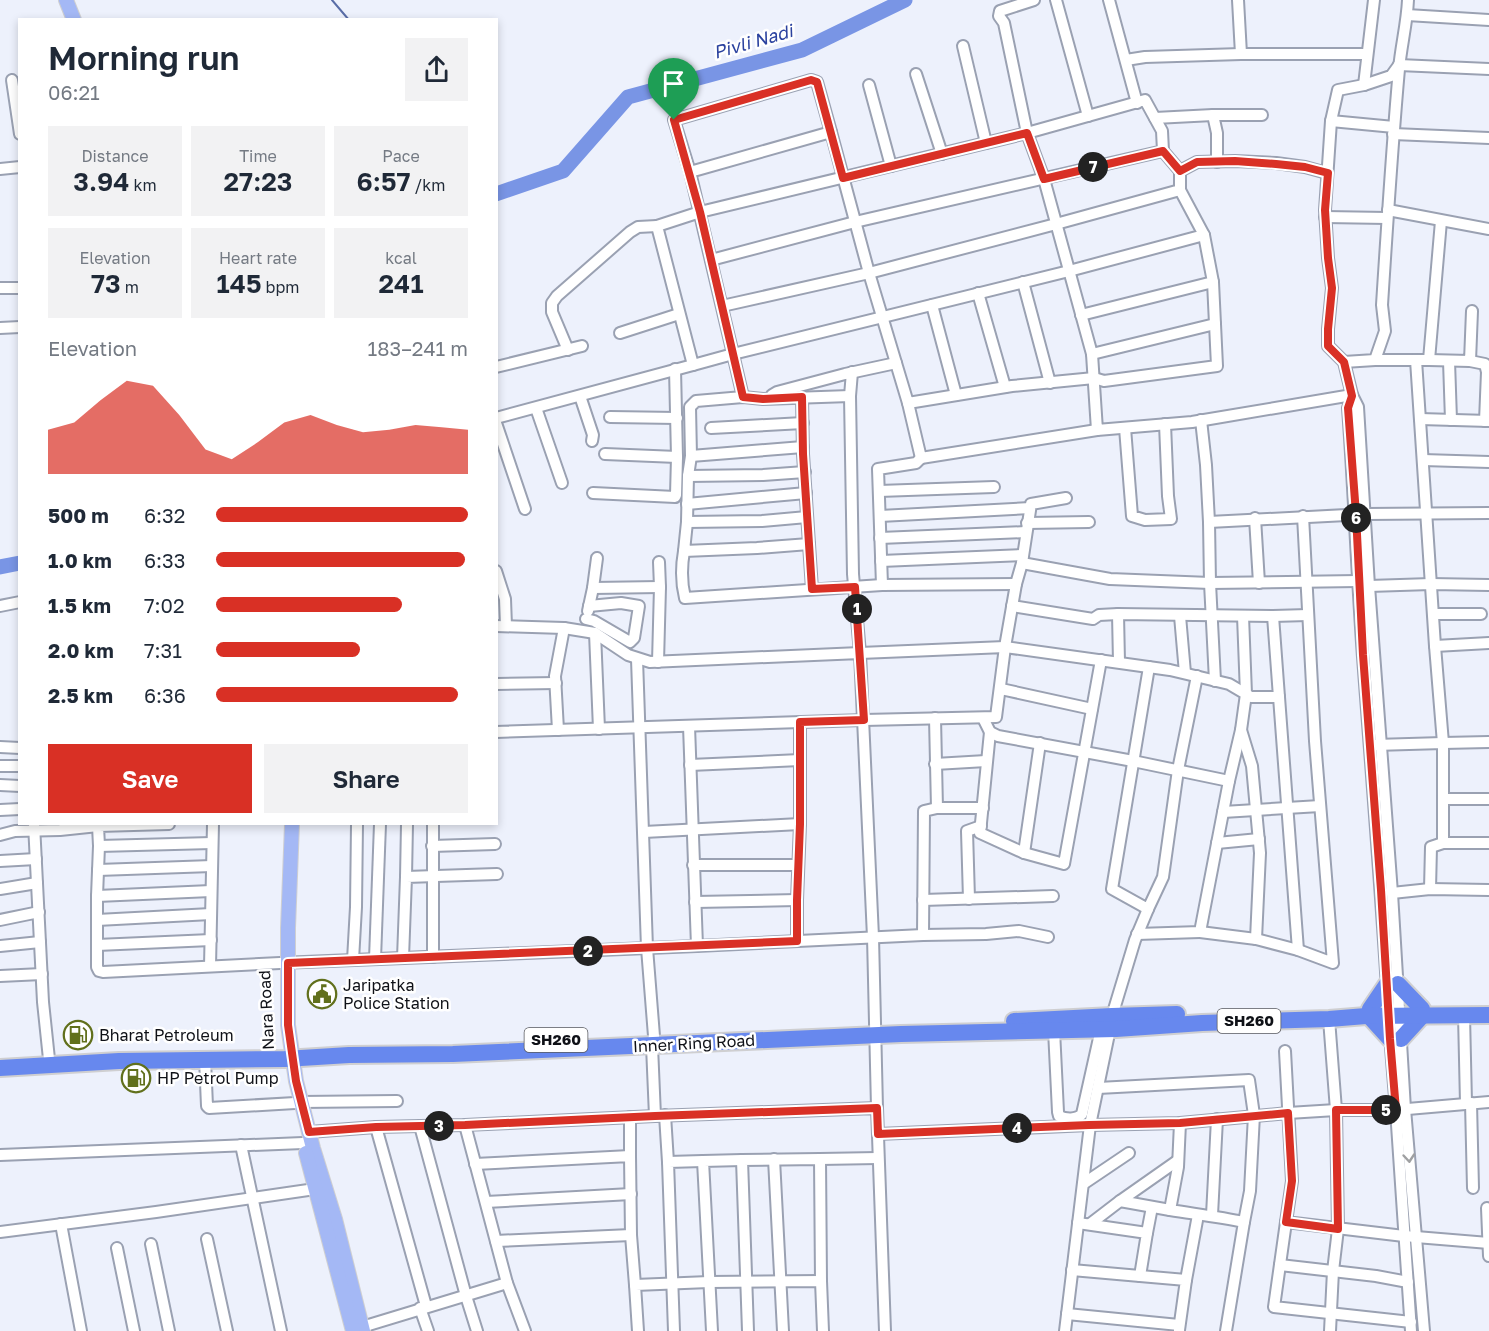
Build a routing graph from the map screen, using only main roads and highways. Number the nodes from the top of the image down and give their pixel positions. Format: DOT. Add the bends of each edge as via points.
graph roads {
  1 [pos="66,0"];
  2 [pos="73,18"];
  3 [pos="283,825"];
  4 [pos="292,825"];
  5 [pos="284,963"];
  6 [pos="1489,1007"];
  7 [pos="1422,1012"];
  8 [pos="1369,1013"];
  9 [pos="1489,1015"];
  10 [pos="1108,1024"];
  11 [pos="876,1030"];
  12 [pos="289,1054"];
  13 [pos="0,1062"];
  14 [pos="0,1068"];
  15 [pos="306,1138"];
  16 [pos="360,1330"];
  1 -- 2 [label="main road"];
  3 -- 5 [label="main road, Nara Road"];
  4 -- 5 [label="main road, Nara Road"];
  5 -- 12 [label="main road, Nara Road" via="282,1034"];
  6 -- 7 [label="highway, Inner Ring Road"];
  7 -- 8 [label="highway, Inner Ring Road / SH260"];
  7 -- 8 [label="highway" via="1395,1039"];
  7 -- 8 [label="highway" via="1392,984"];
  7 -- 9 [label="highway, Inner Ring Road"];
  8 -- 10 [label="highway, Inner Ring Road / SH260"];
  8 -- 10 [label="highway, Inner Ring Road / SH260" via="1329,1019"];
  10 -- 11 [label="highway, Inner Ring Road / SH260" via="909,1026"];
  10 -- 11 [label="highway, Inner Ring Road" via="1054,1030"];
  11 -- 12 [label="highway, Inner Ring Road" via="453,1054"];
  12 -- 13 [label="highway, Inner Ring Road" via="102,1056"];
  12 -- 14 [label="highway, Inner Ring Road"];
  12 -- 15 [label="main road, Nara Road"];
  15 -- 16 [label="main road, Nara Road" via="315,1189"];
  15 -- 16 [label="main road, Nara Road" via="335,1219"];
}
